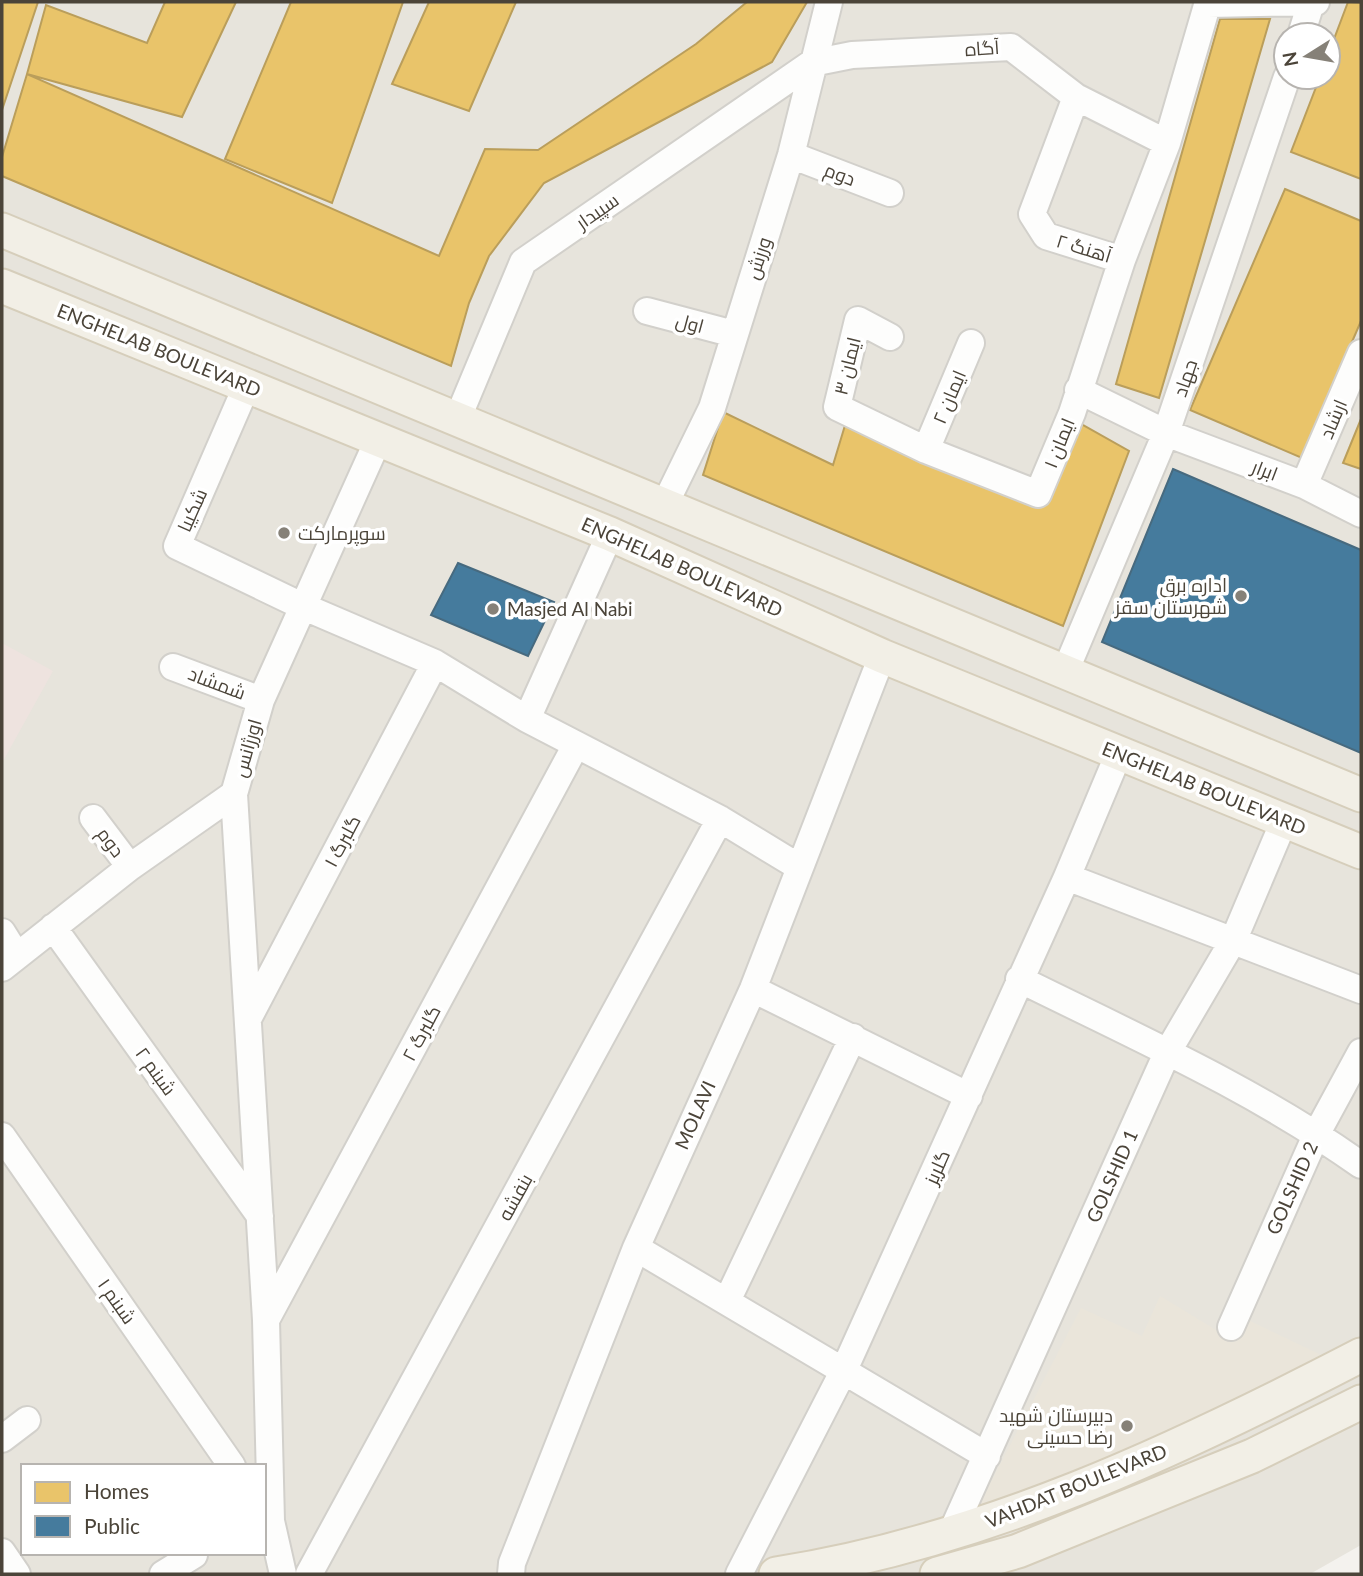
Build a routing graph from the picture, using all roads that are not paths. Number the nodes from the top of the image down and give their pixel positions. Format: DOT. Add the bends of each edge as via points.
graph roads {
  1 [pos="828,2"];
  2 [pos="1208,3"];
  3 [pos="1314,3"];
  4 [pos="1307,21"];
  5 [pos="812,63"];
  6 [pos="1282,91"];
  7 [pos="1076,97"];
  8 [pos="1167,143"];
  9 [pos="791,155"];
  10 [pos="890,193"];
  11 [pos="2,230"];
  12 [pos="1122,260"];
  13 [pos="2,286"];
  14 [pos="647,311"];
  15 [pos="734,334"];
  16 [pos="890,337"];
  17 [pos="971,343"];
  18 [pos="1361,353"];
  19 [pos="247,385"];
  20 [pos="1078,390"];
  21 [pos="457,420"];
  22 [pos="1167,433"];
  23 [pos="379,438"];
  24 [pos="926,450"];
  25 [pos="1304,485"];
  26 [pos="664,506"];
  27 [pos="1361,514"];
  28 [pos="610,534"];
  29 [pos="302,606"];
  30 [pos="881,656"];
  31 [pos="435,663"];
  32 [pos="173,667"];
  33 [pos="1065,672"];
  34 [pos="261,699"];
  35 [pos="527,719"];
  36 [pos="576,745"];
  37 [pos="1244,747"];
  38 [pos="1119,753"];
  39 [pos="1187,781"];
  40 [pos="234,794"];
  41 [pos="1361,795"];
  42 [pos="93,818"];
  43 [pos="720,819"];
  44 [pos="1284,821"];
  45 [pos="1361,852"];
  46 [pos="130,867"];
  47 [pos="799,867"];
  48 [pos="1067,877"];
  49 [pos="53,927"];
  50 [pos="2,932"];
  51 [pos="1234,939"];
  52 [pos="9,962"];
  53 [pos="1019,979"];
  54 [pos="753,989"];
  55 [pos="1361,990"];
  56 [pos="248,1019"];
  57 [pos="853,1037"];
  58 [pos="1361,1052"];
  59 [pos="1167,1053"];
  60 [pos="969,1096"];
  61 [pos="1317,1133"];
  62 [pos="2,1136"];
  63 [pos="1361,1165"];
  64 [pos="260,1216"];
  65 [pos="636,1248"];
  66 [pos="727,1301"];
  67 [pos="266,1320"];
  68 [pos="1231,1327"];
  69 [pos="1361,1355"];
  70 [pos="844,1370"];
  71 [pos="1361,1402"];
  72 [pos="27,1420"];
  73 [pos="2,1439"];
  74 [pos="987,1456"];
  75 [pos="231,1464"];
  76 [pos="268,1516"];
  77 [pos="950,1536"];
  78 [pos="194,1555"];
  79 [pos="163,1574"];
  80 [pos="283,1574"];
  81 [pos="309,1574"];
  82 [pos="511,1574"];
  83 [pos="739,1574"];
  84 [pos="775,1574"];
  85 [pos="937,1574"];
  1 -- 5 [label="street, ورزش"];
  2 -- 3 [label="street"];
  2 -- 8 [label="street, ایمان ۱"];
  3 -- 4 [label="street"];
  5 -- 7 [label="street, آگاه" via="852,55 1010,47"];
  5 -- 9 [label="street, ورزش"];
  5 -- 21 [label="street, سپیدار" via="523,262"];
  6 -- 22 [label="street, جهاد"];
  7 -- 8 [label="street, آگاه"];
  7 -- 12 [label="street, آهنگ ۲" via="1032,214 1046,236"];
  8 -- 12 [label="street, ایمان ۱"];
  9 -- 10 [label="street, دوم"];
  9 -- 15 [label="street, ورزش"];
  11 -- 21 [label="main road"];
  12 -- 20 [label="street, ایمان ۱"];
  13 -- 19 [label="main road, ENGHELAB BOULEVARD"];
  14 -- 15 [label="street, اول"];
  15 -- 26 [label="street, ورزش" via="712,408"];
  16 -- 24 [label="street, ایمان ۳" via="858,320 837,407"];
  17 -- 24 [label="street, ایمان ۲"];
  18 -- 25 [label="street, ارشاد"];
  19 -- 23 [label="main road, ENGHELAB BOULEVARD"];
  19 -- 29 [label="street, شکیبا" via="177,546"];
  20 -- 22 [label="street, ابرار"];
  20 -- 24 [label="street, ایمان ۱" via="1038,494"];
  21 -- 26 [label="main road"];
  22 -- 25 [label="street, ابرار"];
  22 -- 33 [label="street, جهاد"];
  23 -- 28 [label="main road, ENGHELAB BOULEVARD"];
  23 -- 29 [label="street, اورژانس"];
  25 -- 27 [label="street, ابرار"];
  26 -- 33 [label="main road"];
  28 -- 30 [label="main road, ENGHELAB BOULEVARD"];
  28 -- 35 [label="street"];
  29 -- 31 [label="street"];
  29 -- 34 [label="street, اورژانس"];
  30 -- 38 [label="main road, ENGHELAB BOULEVARD"];
  30 -- 47 [label="street, MOLAVI"];
  31 -- 35 [label="street"];
  31 -- 56 [label="street, گلبرگ ۱"];
  32 -- 34 [label="street, شمشاد"];
  33 -- 37 [label="main road"];
  34 -- 40 [label="street, اورژانس"];
  35 -- 36 [label="street"];
  36 -- 43 [label="street"];
  36 -- 67 [label="street, گلبرگ ۲"];
  37 -- 39 [label="main road" via="1242,763 1230,782"];
  37 -- 41 [label="main road"];
  38 -- 39 [label="main road, ENGHELAB BOULEVARD"];
  38 -- 48 [label="street, گلریز"];
  39 -- 44 [label="main road, ENGHELAB BOULEVARD"];
  40 -- 46 [label="street, اورژانس"];
  40 -- 56 [label="street"];
  42 -- 46 [label="street, دوم"];
  43 -- 47 [label="street"];
  43 -- 81 [label="street, بنفشه"];
  44 -- 45 [label="main road, ENGHELAB BOULEVARD"];
  44 -- 51 [label="street, GOLSHID 1"];
  46 -- 49 [label="street, اورژانس"];
  47 -- 54 [label="street, MOLAVI"];
  48 -- 51 [label="street"];
  48 -- 53 [label="street, گلریز"];
  49 -- 52 [label="street, اورژانس"];
  49 -- 64 [label="street, شبنم ۲"];
  50 -- 52 [label="street"];
  51 -- 55 [label="street"];
  51 -- 59 [label="street, GOLSHID 1"];
  53 -- 59 [label="street"];
  53 -- 60 [label="street, گلریز"];
  54 -- 57 [label="street"];
  54 -- 65 [label="street, MOLAVI"];
  56 -- 64 [label="street"];
  57 -- 60 [label="street"];
  57 -- 66 [label="street"];
  58 -- 61 [label="street, GOLSHID 2"];
  59 -- 61 [label="street"];
  59 -- 74 [label="street, GOLSHID 1"];
  60 -- 70 [label="street, گلریز"];
  61 -- 63 [label="street"];
  61 -- 68 [label="street, GOLSHID 2"];
  62 -- 75 [label="street, شبنم ۱"];
  64 -- 67 [label="street"];
  65 -- 66 [label="street"];
  65 -- 82 [label="street, MOLAVI"];
  66 -- 70 [label="street"];
  67 -- 76 [label="street"];
  69 -- 77 [label="main road, VAHDAT BOULEVARD" via="1129,1466"];
  70 -- 74 [label="street"];
  70 -- 83 [label="street, گلریز"];
  71 -- 85 [label="main road, VAHDAT BOULEVARD" via="1252,1456 1018,1551"];
  72 -- 73 [label="street"];
  74 -- 77 [label="street, GOLSHID 1"];
  76 -- 80 [label="street"];
  77 -- 84 [label="main road, VAHDAT BOULEVARD" via="831,1566"];
  78 -- 79 [label="street"];
}
